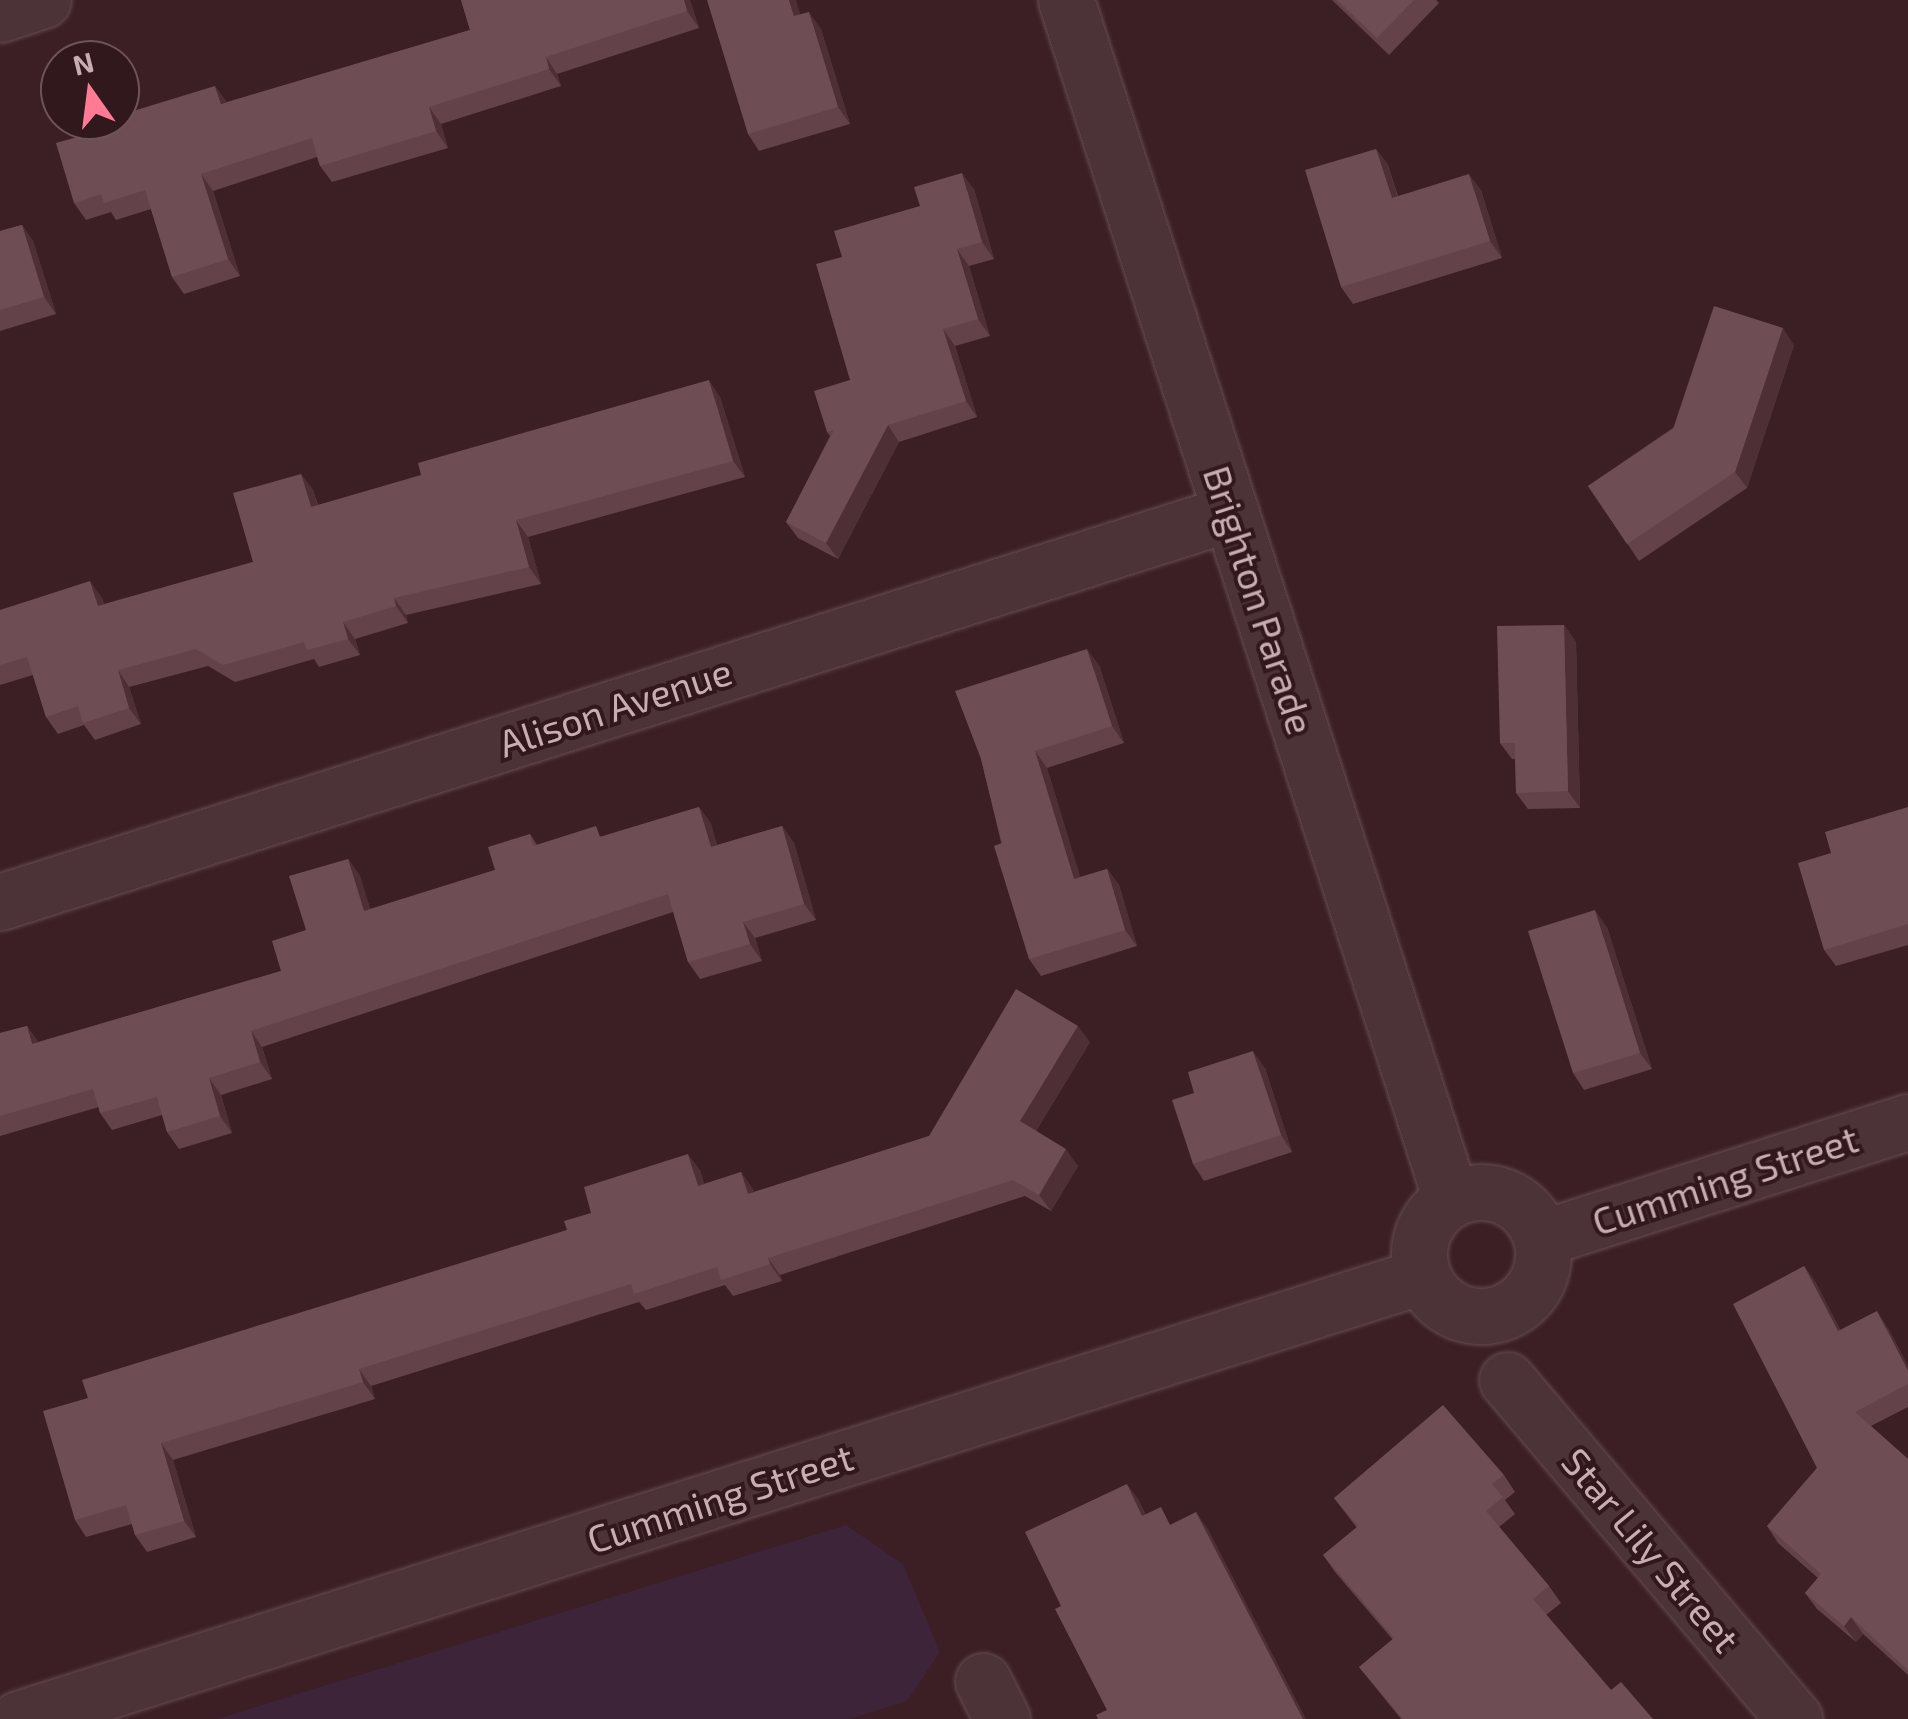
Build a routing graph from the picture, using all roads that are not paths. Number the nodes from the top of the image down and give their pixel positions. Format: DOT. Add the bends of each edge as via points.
graph roads {
  1 [pos="44,0"];
  2 [pos="1066,0"];
  3 [pos="0,14"];
  4 [pos="1231,513"];
  5 [pos="0,902"];
  6 [pos="1908,1122"];
  7 [pos="1451,1200"];
  8 [pos="1542,1238"];
  9 [pos="1422,1276"];
  10 [pos="1508,1380"];
  11 [pos="18,1719"];
  12 [pos="1794,1719"];
  1 -- 3 [label="street"];
  2 -- 4 [label="street, Brighton Parade"];
  4 -- 5 [label="street, Alison Avenue"];
  4 -- 7 [label="street, Brighton Parade"];
  6 -- 8 [label="street, Cumming Street"];
  7 -- 8 [label="street" via="1469,1193 1506,1196 1534,1220"];
  7 -- 9 [label="street" via="1426,1224"];
  8 -- 9 [label="street" via="1534,1290 1506,1312 1486,1318 1447,1308"];
  9 -- 11 [label="street, Cumming Street"];
  10 -- 12 [label="street, Star Lily Street"];
}
